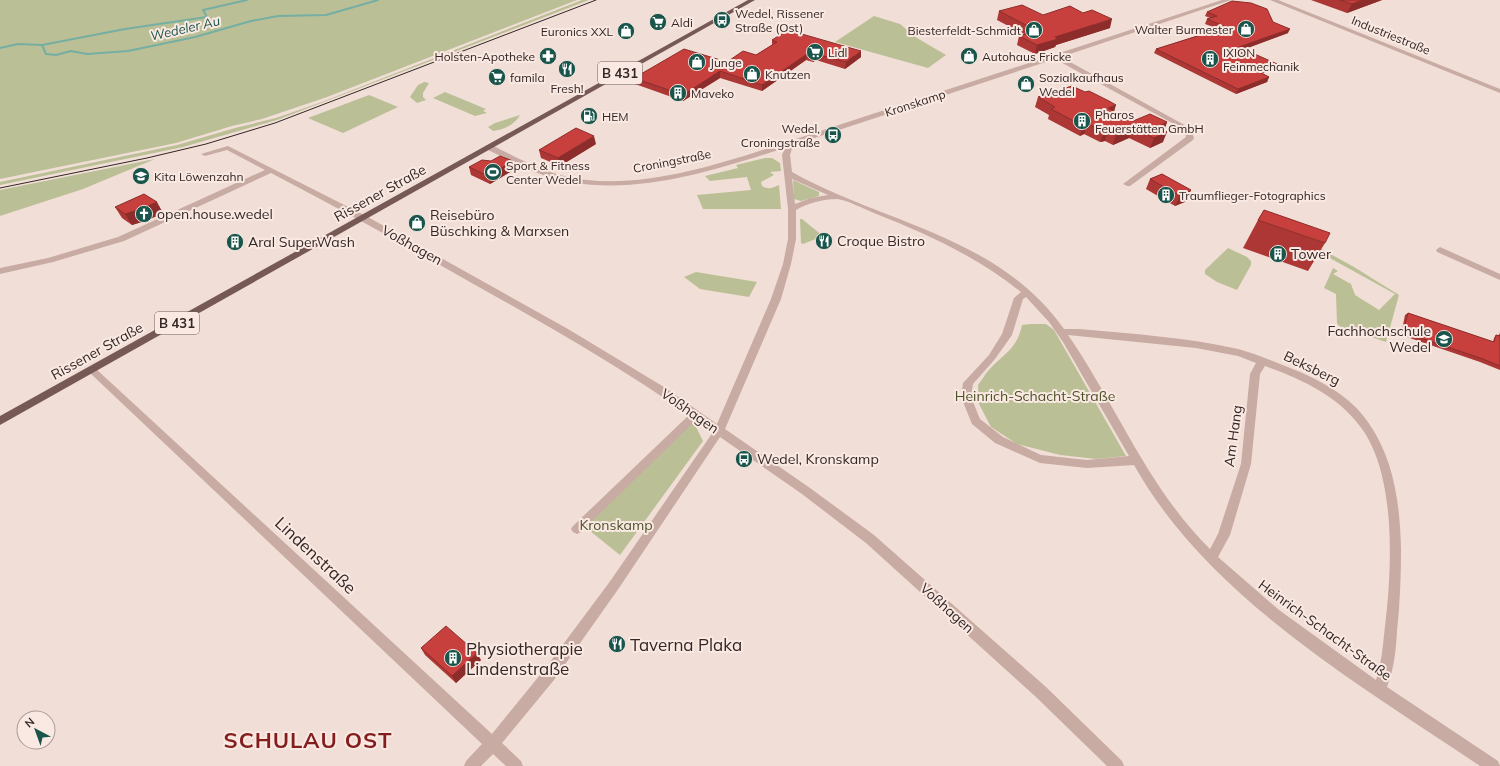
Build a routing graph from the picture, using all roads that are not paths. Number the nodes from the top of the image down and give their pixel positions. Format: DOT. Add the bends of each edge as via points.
graph roads {
  1 [pos="752,0"];
  2 [pos="1228,0"];
  3 [pos="1273,0"];
  4 [pos="1056,56"];
  5 [pos="1500,91"];
  6 [pos="790,144"];
  7 [pos="489,147"];
  8 [pos="205,154"];
  9 [pos="758,154"];
  10 [pos="787,160"];
  11 [pos="271,170"];
  12 [pos="788,172"];
  13 [pos="1127,184"];
  14 [pos="838,197"];
  15 [pos="792,209"];
  16 [pos="363,218"];
  17 [pos="1440,250"];
  18 [pos="0,271"];
  19 [pos="1500,277"];
  20 [pos="1026,292"];
  21 [pos="1063,332"];
  22 [pos="1262,362"];
  23 [pos="92,370"];
  24 [pos="695,414"];
  25 [pos="0,421"];
  26 [pos="719,431"];
  27 [pos="1137,460"];
  28 [pos="577,529"];
  29 [pos="1212,558"];
  30 [pos="1379,690"];
  31 [pos="492,744"];
  32 [pos="471,766"];
  33 [pos="516,766"];
  34 [pos="1117,766"];
  35 [pos="1493,766"];
  1 -- 7 [label="main road, Rissener Straße / B 431"];
  2 -- 4 [label="street, Kronskamp"];
  3 -- 5 [label="street, Industriestraße"];
  4 -- 6 [label="street, Kronskamp"];
  4 -- 13 [label="street" via="1186,128 1190,138"];
  6 -- 9 [label="street, Croningstraße"];
  6 -- 10 [label="street"];
  7 -- 9 [label="street, Croningstraße" via="545,174 591,182 648,180"];
  7 -- 16 [label="main road, Rissener Straße / B 431"];
  8 -- 11 [label="street, Voßhagen" via="228,148"];
  9 -- 10 [label="street" via="773,154"];
  10 -- 12 [label="street"];
  11 -- 16 [label="street, Voßhagen"];
  11 -- 18 [label="street" via="121,239 50,260"];
  12 -- 14 [label="street, Heinrich-Schacht-Straße"];
  12 -- 15 [label="street"];
  14 -- 15 [label="street, Heinrich-Schacht-Straße" via="816,198"];
  14 -- 20 [label="street, Heinrich-Schacht-Straße" via="963,249 998,269"];
  15 -- 26 [label="street" via="792,239 782,282"];
  16 -- 23 [label="main road, Rissener Straße / B 431"];
  16 -- 24 [label="street, Voßhagen" via="565,331"];
  17 -- 19 [label="street"];
  20 -- 21 [label="street, Heinrich-Schacht-Straße"];
  20 -- 27 [label="street" via="1019,298 1007,335 992,357 968,383 966,397 976,421 999,440 1040,458 1087,464"];
  21 -- 22 [label="street, Beksberg" via="1205,346 1238,352"];
  21 -- 27 [label="street, Heinrich-Schacht-Straße"];
  22 -- 29 [label="street, Am Hang" via="1255,374 1246,464 1224,535"];
  22 -- 30 [label="street, Beksberg" via="1300,375 1337,397 1361,420 1382,459 1389,483 1395,537 1396,588 1386,673"];
  23 -- 25 [label="main road, Rissener Straße / B 431"];
  23 -- 31 [label="street, Lindenstraße"];
  24 -- 26 [label="street, Voßhagen"];
  24 -- 28 [label="street"];
  26 -- 31 [label="street" via="615,584 549,675"];
  26 -- 34 [label="street, Voßhagen" via="831,508 870,539 1041,692"];
  27 -- 29 [label="street, Heinrich-Schacht-Straße" via="1158,496"];
  29 -- 30 [label="street, Heinrich-Schacht-Straße" via="1277,617"];
  30 -- 35 [label="street, Heinrich-Schacht-Straße"];
  31 -- 32 [label="street"];
  31 -- 33 [label="street, Lindenstraße"];
}
